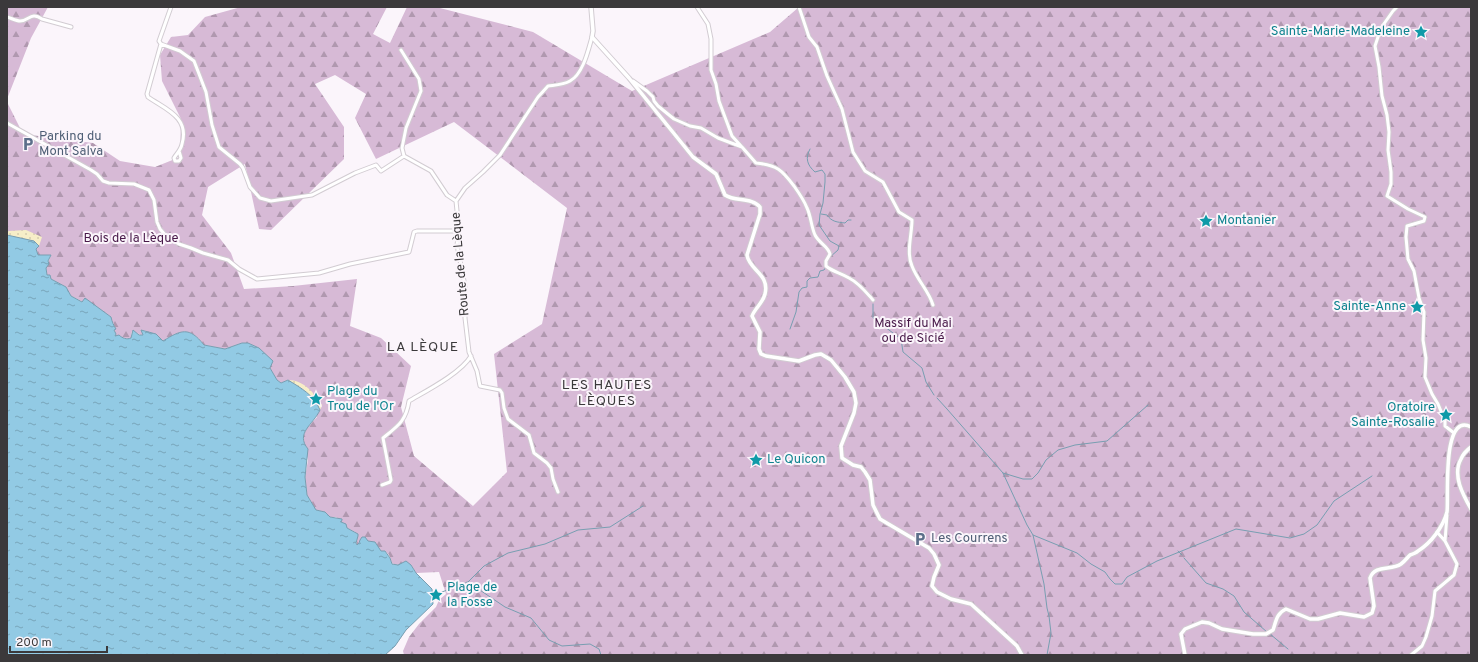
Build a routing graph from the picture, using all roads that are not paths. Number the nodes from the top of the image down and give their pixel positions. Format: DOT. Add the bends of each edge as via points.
graph roads {
  1 [pos="171,7"];
  2 [pos="591,7"];
  3 [pos="697,7"];
  4 [pos="799,7"];
  5 [pos="1397,7"];
  6 [pos="7,17"];
  7 [pos="71,27"];
  8 [pos="592,37"];
  9 [pos="161,44"];
  10 [pos="401,50"];
  11 [pos="629,78"];
  12 [pos="7,123"];
  13 [pos="742,147"];
  14 [pos="179,151"];
  15 [pos="404,156"];
  16 [pos="456,201"];
  17 [pos="459,231"];
  18 [pos="873,300"];
  19 [pos="933,305"];
  20 [pos="471,356"];
  21 [pos="1471,427"];
  22 [pos="1454,434"];
  23 [pos="1471,447"];
  24 [pos="382,485"];
  25 [pos="558,492"];
  26 [pos="1471,509"];
  27 [pos="1446,513"];
  28 [pos="1437,532"];
  29 [pos="1445,541"];
  30 [pos="1022,655"];
  31 [pos="1185,655"];
  32 [pos="1411,655"];
  1 -- 9 [label="street" via="159,40"];
  2 -- 8 [label="street"];
  3 -- 13 [label="street" via="708,24 711,39 711,70 721,108 732,136"];
  4 -- 19 [label="street" via="809,37 817,47 842,109 853,152 865,171 883,182 899,212 912,220 911,262"];
  5 -- 22 [label="street" via="1381,28 1375,46 1387,115 1391,172 1387,196 1425,217 1424,221 1408,226 1407,255 1414,271 1424,312 1425,377 1445,426"];
  6 -- 7 [label="street" via="20,21 33,15"];
  8 -- 11 [label="street"];
  8 -- 16 [label="street, Route de la Lèque" via="585,60 576,75 570,81 548,86 500,155 465,188"];
  9 -- 14 [label="street" via="147,94 175,114 179,120 184,134"];
  9 -- 15 [label="street" via="180,51 194,61 206,92 219,147 240,164 250,187 260,198 271,202 312,195 376,165 381,171"];
  10 -- 15 [label="street" via="419,79 421,91 406,128 402,148"];
  11 -- 13 [label="street" via="647,91 658,106 674,119"];
  11 -- 30 [label="street" via="693,157 716,174 725,195 754,202 760,207 748,255 749,261 760,273 765,285 764,298 752,316 760,332 761,354 799,361 821,354 826,356 850,382 856,400 840,454 843,460 861,467 870,480 873,505 880,519 918,541 934,554 939,565 932,586 937,592 971,604 1017,646"];
  12 -- 17 [label="street" via="91,170 103,181 134,184 149,190 155,204 157,222 168,238 202,254 228,260 257,279 319,273 409,252 412,235 417,231"];
  13 -- 18 [label="street" via="756,163 770,164 787,176 807,208 815,234 829,251 826,266 833,272 849,278 864,289"];
  15 -- 16 [label="street" via="431,171 447,195"];
  16 -- 17 [label="street, Route de la Lèque"];
  17 -- 20 [label="street, Route de la Lèque" via="457,245 465,286 465,318"];
  20 -- 24 [label="street" via="468,362 450,376 409,401 405,417 383,438 391,480"];
  20 -- 25 [label="street, Route de la Lèque" via="480,386 500,390 508,419 529,435 534,453 551,468"];
  21 -- 22 [label="street" via="1462,426"];
  22 -- 27 [label="street" via="1447,464"];
  23 -- 26 [label="street" via="1460,459 1458,475"];
  27 -- 28 [label="street"];
  27 -- 29 [label="street"];
  28 -- 29 [label="street"];
  28 -- 31 [label="street" via="1425,546 1402,564 1377,569 1372,574 1370,578 1374,606 1372,613 1364,617 1340,613 1310,619 1286,609 1276,618 1273,630 1266,634 1222,629 1202,622 1185,629 1181,634"];
  29 -- 32 [label="street" via="1457,568 1454,575 1435,591 1426,637 1422,646"];
}
